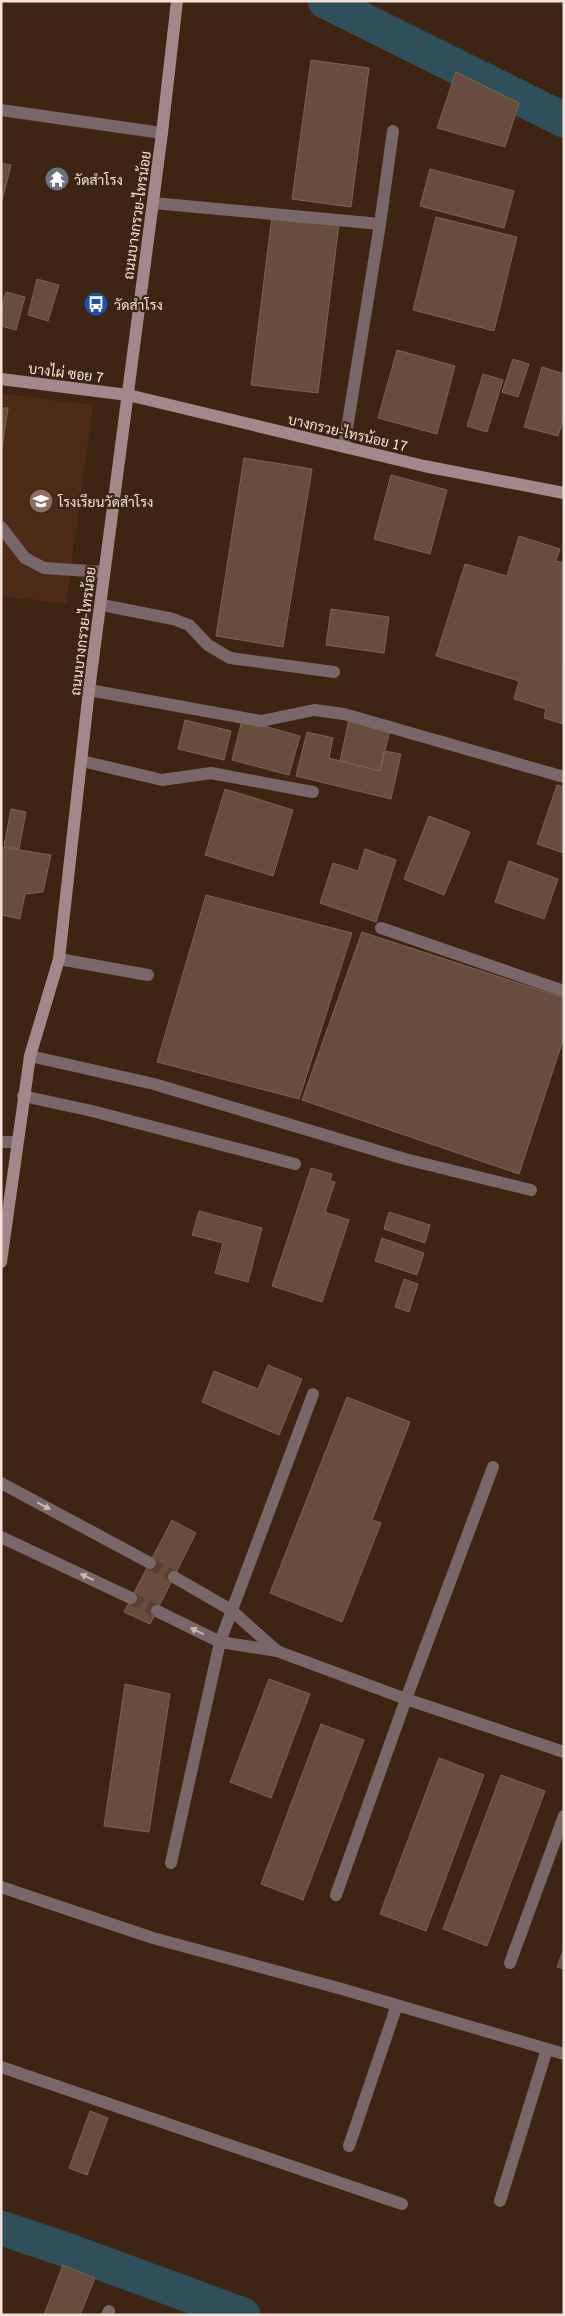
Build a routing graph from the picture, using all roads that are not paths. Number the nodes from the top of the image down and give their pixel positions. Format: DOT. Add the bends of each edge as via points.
graph roads {
  1 [pos="176,1"];
  2 [pos="1,110"];
  3 [pos="393,131"];
  4 [pos="162,133"];
  5 [pos="153,203"];
  6 [pos="380,224"];
  7 [pos="1,379"];
  8 [pos="128,395"];
  9 [pos="344,447"];
  10 [pos="564,493"];
  11 [pos="1,527"];
  12 [pos="104,572"];
  13 [pos="102,605"];
  14 [pos="334,672"];
  15 [pos="89,690"];
  16 [pos="82,762"];
  17 [pos="564,777"];
  18 [pos="313,792"];
  19 [pos="381,928"];
  20 [pos="59,959"];
  21 [pos="148,974"];
  22 [pos="564,991"];
  23 [pos="30,1056"];
  24 [pos="24,1096"];
  25 [pos="1,1142"];
  26 [pos="16,1142"];
  27 [pos="295,1164"];
  28 [pos="531,1190"];
  29 [pos="1,1262"];
  30 [pos="313,1394"];
  31 [pos="493,1467"];
  32 [pos="1,1483"];
  33 [pos="1,1537"];
  34 [pos="150,1563"];
  35 [pos="174,1577"];
  36 [pos="131,1598"];
  37 [pos="157,1610"];
  38 [pos="231,1610"];
  39 [pos="220,1642"];
  40 [pos="277,1651"];
  41 [pos="406,1699"];
  42 [pos="564,1752"];
  43 [pos="564,1816"];
  44 [pos="171,1863"];
  45 [pos="1,1887"];
  46 [pos="336,1895"];
  47 [pos="510,1963"];
  48 [pos="397,2005"];
  49 [pos="547,2049"];
  50 [pos="564,2054"];
  51 [pos="1,2067"];
  52 [pos="349,2146"];
  53 [pos="500,2201"];
  54 [pos="402,2204"];
  1 -- 4 [label="main road, ถนนบางกรวย-ไทรน้อย"];
  2 -- 4 [label="street"];
  3 -- 6 [label="street"];
  4 -- 5 [label="main road, ถนนบางกรวย-ไทรน้อย"];
  5 -- 6 [label="street"];
  5 -- 8 [label="main road, ถนนบางกรวย-ไทรน้อย"];
  6 -- 9 [label="street"];
  7 -- 8 [label="main road, บางไผ่ ซอย 7"];
  8 -- 9 [label="main road, บางกรวย-ไทรน้อย 17"];
  8 -- 12 [label="main road, ถนนบางกรวย-ไทรน้อย"];
  9 -- 10 [label="main road, บางกรวย-ไทรน้อย 17"];
  11 -- 12 [label="street" via="25,558 44,568"];
  12 -- 13 [label="main road, ถนนบางกรวย-ไทรน้อย"];
  13 -- 14 [label="street" via="189,625 208,644 230,658"];
  13 -- 15 [label="main road, ถนนบางกรวย-ไทรน้อย"];
  15 -- 16 [label="main road, ถนนบางกรวย-ไทรน้อย"];
  15 -- 17 [label="street" via="262,721 314,710 344,714"];
  16 -- 18 [label="street" via="162,780 211,773"];
  16 -- 20 [label="main road, ถนนบางกรวย-ไทรน้อย"];
  19 -- 22 [label="street"];
  20 -- 21 [label="street"];
  20 -- 23 [label="main road, ถนนบางกรวย-ไทรน้อย"];
  23 -- 24 [label="main road, ถนนบางกรวย-ไทรน้อย"];
  23 -- 28 [label="street" via="154,1084 405,1159"];
  24 -- 26 [label="main road, ถนนบางกรวย-ไทรน้อย"];
  24 -- 27 [label="street"];
  25 -- 26 [label="street"];
  26 -- 29 [label="main road, ถนนบางกรวย-ไทรน้อย"];
  30 -- 38 [label="street"];
  31 -- 41 [label="street"];
  32 -- 34 [label="street, one-way"];
  36 -- 33 [label="street, one-way"];
  35 -- 38 [label="street"];
  39 -- 37 [label="street, one-way"];
  38 -- 39 [label="street"];
  38 -- 40 [label="street"];
  39 -- 40 [label="street"];
  39 -- 44 [label="street"];
  40 -- 41 [label="street"];
  41 -- 42 [label="street"];
  41 -- 46 [label="street"];
  43 -- 47 [label="street"];
  45 -- 48 [label="street" via="153,1938"];
  48 -- 49 [label="street"];
  48 -- 52 [label="street"];
  49 -- 50 [label="street"];
  49 -- 53 [label="street"];
  51 -- 54 [label="street"];
}
